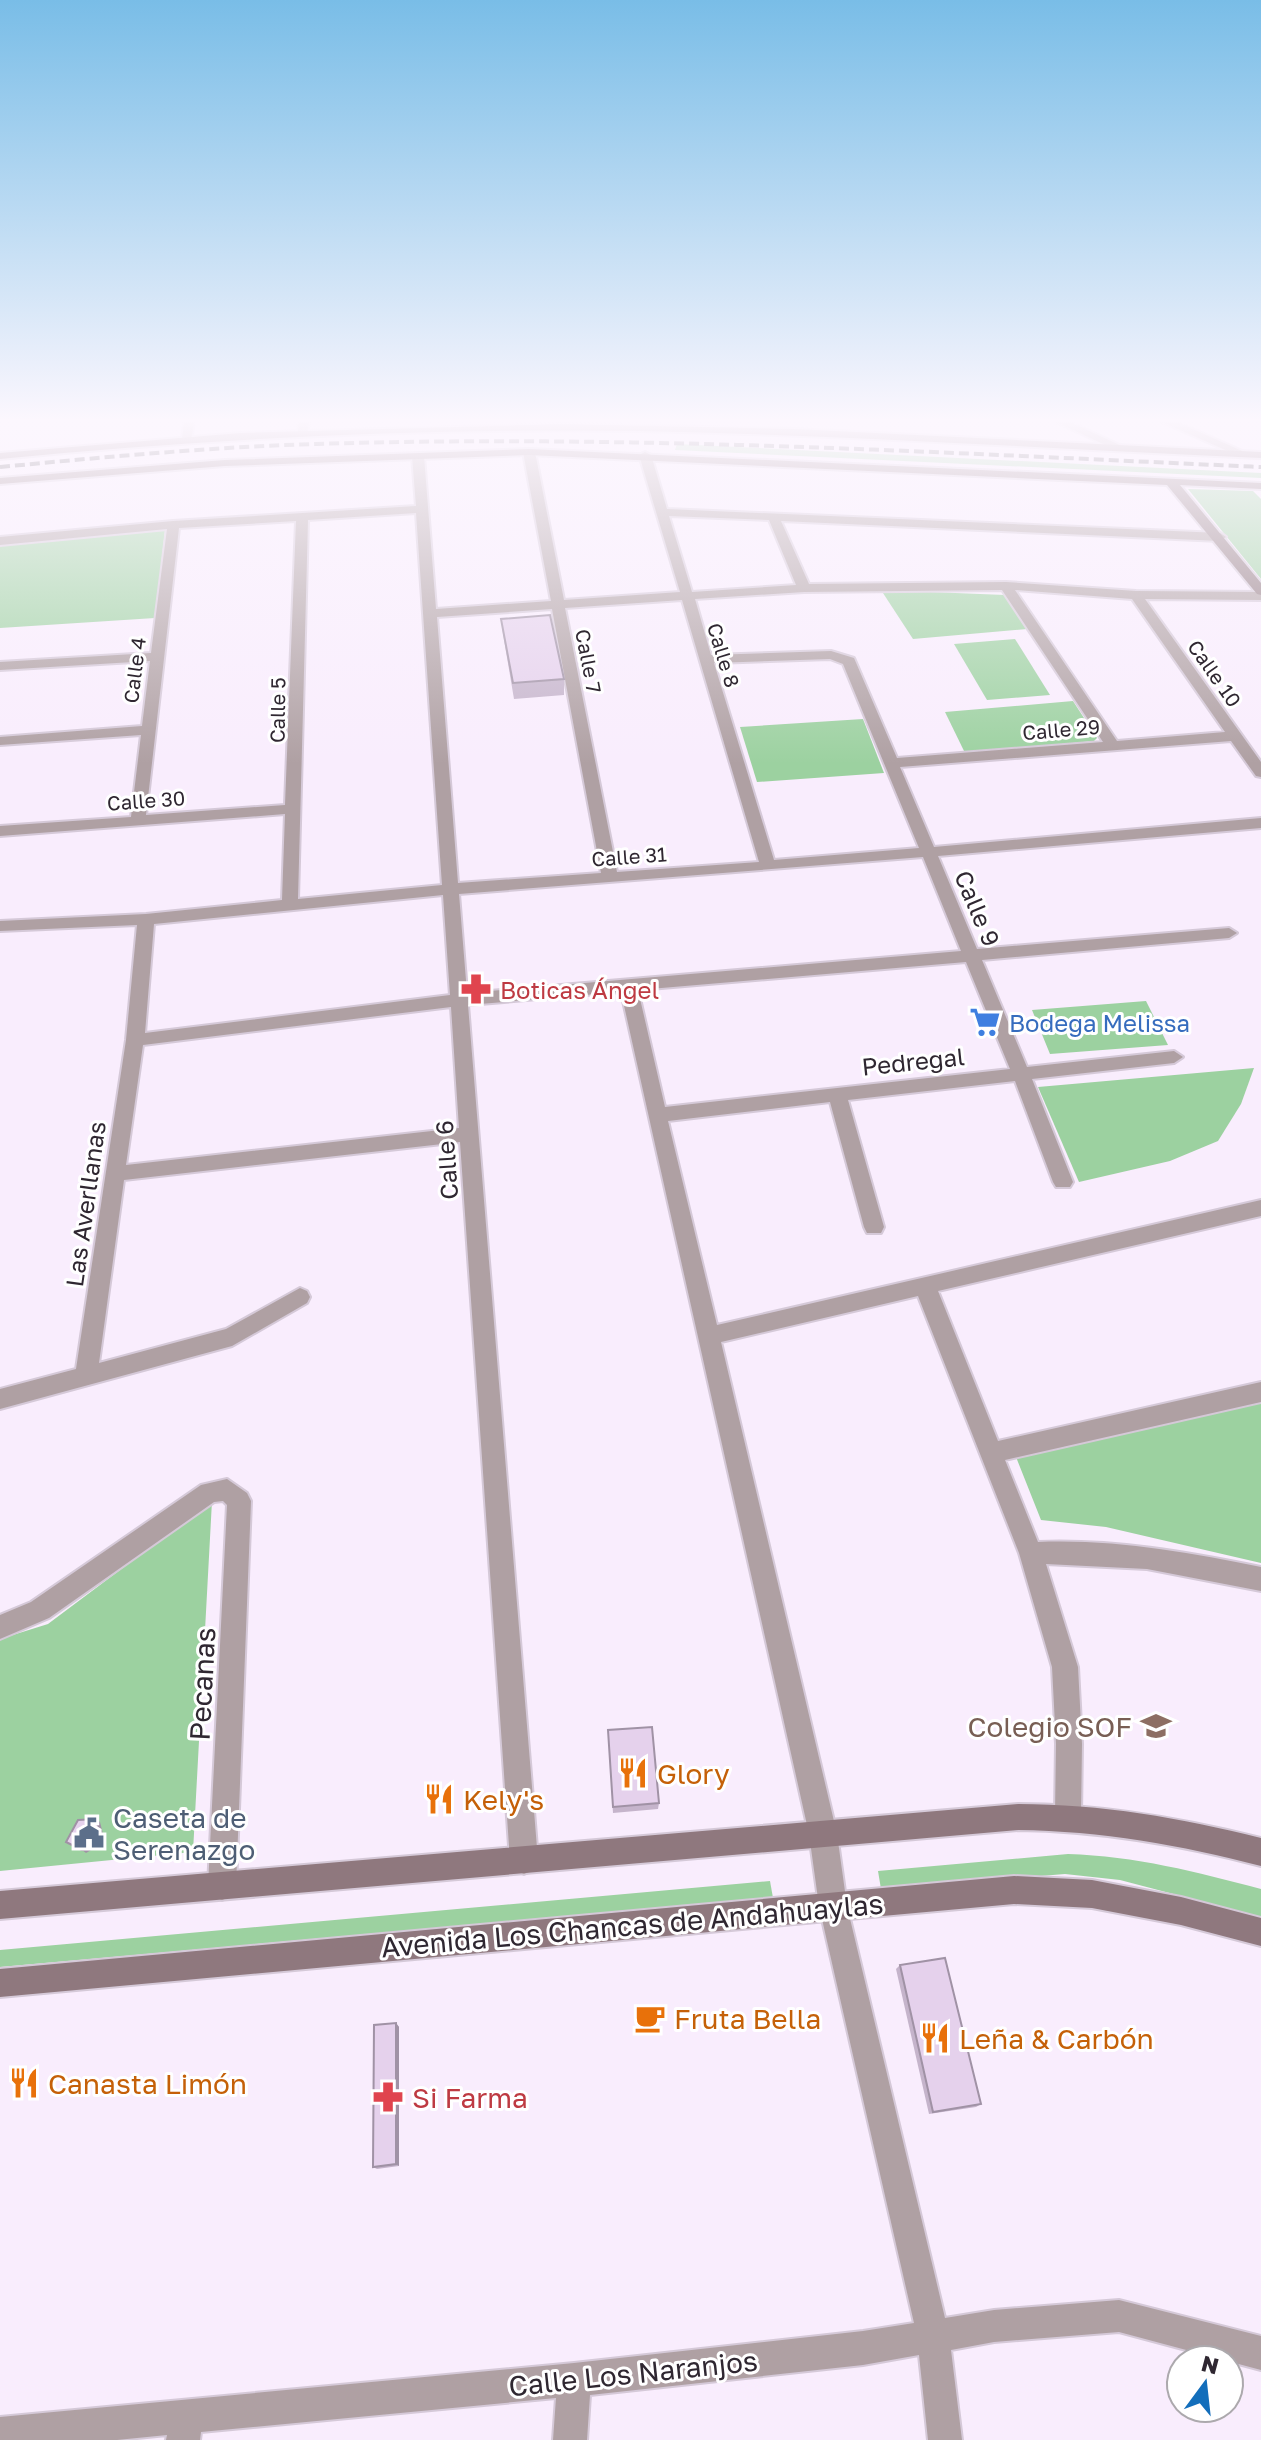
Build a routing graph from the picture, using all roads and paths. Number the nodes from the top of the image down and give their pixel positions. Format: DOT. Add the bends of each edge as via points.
graph roads {
  1 [pos="56,536"];
  2 [pos="172,536"];
  3 [pos="302,536"];
  4 [pos="424,536"];
  5 [pos="544,536"];
  6 [pos="667,536"];
  7 [pos="781,536"];
  8 [pos="1195,536"];
  9 [pos="1220,537"];
  10 [pos="0,541"];
  11 [pos="1006,586"];
  12 [pos="804,588"];
  13 [pos="1261,593"];
  14 [pos="1136,595"];
  15 [pos="686,596"];
  16 [pos="557,604"];
  17 [pos="431,613"];
  18 [pos="157,657"];
  19 [pos="705,659"];
  20 [pos="0,666"];
  21 [pos="148,730"];
  22 [pos="1235,736"];
  23 [pos="0,741"];
  24 [pos="1112,745"];
  25 [pos="891,763"];
  26 [pos="1261,773"];
  27 [pos="295,809"];
  28 [pos="138,821"];
  29 [pos="1261,823"];
  30 [pos="0,831"];
  31 [pos="927,850"];
  32 [pos="768,866"];
  33 [pos="610,878"];
  34 [pos="452,889"];
  35 [pos="290,905"];
  36 [pos="146,919"];
  37 [pos="0,926"];
  38 [pos="1229,933"];
  39 [pos="971,956"];
  40 [pos="628,986"];
  41 [pos="460,1000"];
  42 [pos="135,1040"];
  43 [pos="1174,1057"];
  44 [pos="1021,1074"];
  45 [pos="837,1093"];
  46 [pos="657,1115"];
  47 [pos="470,1134"];
  48 [pos="115,1174"];
  49 [pos="1063,1182"];
  50 [pos="1261,1208"];
  51 [pos="874,1227"];
  52 [pos="925,1286"];
  53 [pos="300,1297"];
  54 [pos="708,1336"];
  55 [pos="86,1376"];
  56 [pos="1261,1392"];
  57 [pos="0,1399"];
  58 [pos="991,1453"];
  59 [pos="1031,1553"];
  60 [pos="1261,1579"];
  61 [pos="0,1627"];
  62 [pos="1068,1815"];
  63 [pos="823,1834"];
  64 [pos="1261,1852"];
  65 [pos="524,1860"];
  66 [pos="222,1886"];
  67 [pos="0,1905"];
  68 [pos="833,1906"];
  69 [pos="1261,1932"];
  70 [pos="0,1983"];
  71 [pos="933,2336"];
  72 [pos="1261,2353"];
  73 [pos="574,2380"];
  74 [pos="185,2427"];
  75 [pos="0,2434"];
  76 [pos="570,2440"];
  77 [pos="945,2440"];
  1 -- 10 [label="street"];
  2 -- 18 [label="street, Calle 4"];
  3 -- 27 [label="street, Calle 5"];
  4 -- 17 [label="street, Calle 6"];
  5 -- 16 [label="street, Calle 7"];
  6 -- 15 [label="street, Calle 8"];
  7 -- 12 [label="street"];
  8 -- 9 [label="street"];
  9 -- 13 [label="street"];
  11 -- 12 [label="street"];
  11 -- 14 [label="street"];
  11 -- 24 [label="street"];
  12 -- 15 [label="street"];
  13 -- 14 [label="street"];
  14 -- 22 [label="street, Calle 10"];
  15 -- 16 [label="street"];
  15 -- 19 [label="street, Calle 8"];
  16 -- 17 [label="street"];
  16 -- 33 [label="street, Calle 7"];
  17 -- 34 [label="street, Calle 6"];
  18 -- 20 [label="street"];
  18 -- 21 [label="street, Calle 4"];
  19 -- 25 [label="street, Calle 9" via="842,657 849,661"];
  19 -- 32 [label="street, Calle 8"];
  21 -- 23 [label="street"];
  21 -- 28 [label="street, Calle 4"];
  22 -- 24 [label="street, Calle 29"];
  22 -- 26 [label="street, Calle 10"];
  24 -- 25 [label="street, Calle 29"];
  25 -- 31 [label="street, Calle 9"];
  27 -- 28 [label="street, Calle 30"];
  27 -- 35 [label="street, Calle 5"];
  28 -- 30 [label="street, Calle 30"];
  29 -- 31 [label="street, Calle 31"];
  31 -- 32 [label="street, Calle 31"];
  31 -- 39 [label="street, Calle 9"];
  32 -- 33 [label="street, Calle 31"];
  33 -- 34 [label="street, Calle 31"];
  34 -- 35 [label="street, Calle 31"];
  34 -- 41 [label="street, Calle 6"];
  35 -- 36 [label="street, Calle 31"];
  36 -- 37 [label="street, Calle 31"];
  36 -- 42 [label="street"];
  38 -- 39 [label="street"];
  39 -- 40 [label="street"];
  39 -- 44 [label="street, Calle 9"];
  40 -- 41 [label="street"];
  40 -- 46 [label="street"];
  41 -- 42 [label="street"];
  41 -- 47 [label="street, Calle 6"];
  42 -- 48 [label="street, Las Averllanas"];
  43 -- 44 [label="street, Pedregal"];
  44 -- 45 [label="street, Pedregal"];
  44 -- 49 [label="street, Calle 9"];
  45 -- 46 [label="street, Pedregal"];
  45 -- 51 [label="street"];
  46 -- 54 [label="street"];
  47 -- 48 [label="street"];
  47 -- 65 [label="street, Calle 6"];
  48 -- 55 [label="street, Las Averllanas"];
  50 -- 52 [label="street"];
  52 -- 54 [label="street"];
  52 -- 58 [label="street"];
  53 -- 55 [label="street" via="232,1337"];
  54 -- 63 [label="street"];
  55 -- 57 [label="street"];
  56 -- 58 [label="street"];
  58 -- 59 [label="street"];
  59 -- 60 [label="street" via="1078,1550 1157,1558"];
  59 -- 62 [label="street" via="1065,1667"];
  61 -- 66 [label="street, Pecanas" via="40,1610 209,1492 227,1490 239,1501"];
  62 -- 63 [label="street"];
  62 -- 64 [label="street" via="1182,1832"];
  63 -- 65 [label="street"];
  63 -- 68 [label="street"];
  65 -- 66 [label="street"];
  66 -- 67 [label="street"];
  68 -- 69 [label="street, Avenida Los Chancas de Andahuaylas" via="1014,1890 1092,1894"];
  68 -- 70 [label="street, Avenida Los Chancas de Andahuaylas"];
  68 -- 71 [label="street"];
  71 -- 72 [label="street, Calle Los Naranjos" via="1119,2316"];
  71 -- 73 [label="street, Calle Los Naranjos"];
  71 -- 77 [label="street"];
  73 -- 74 [label="street, Calle Los Naranjos"];
  73 -- 76 [label="street"];
  74 -- 75 [label="street, Calle Los Naranjos"];
}
